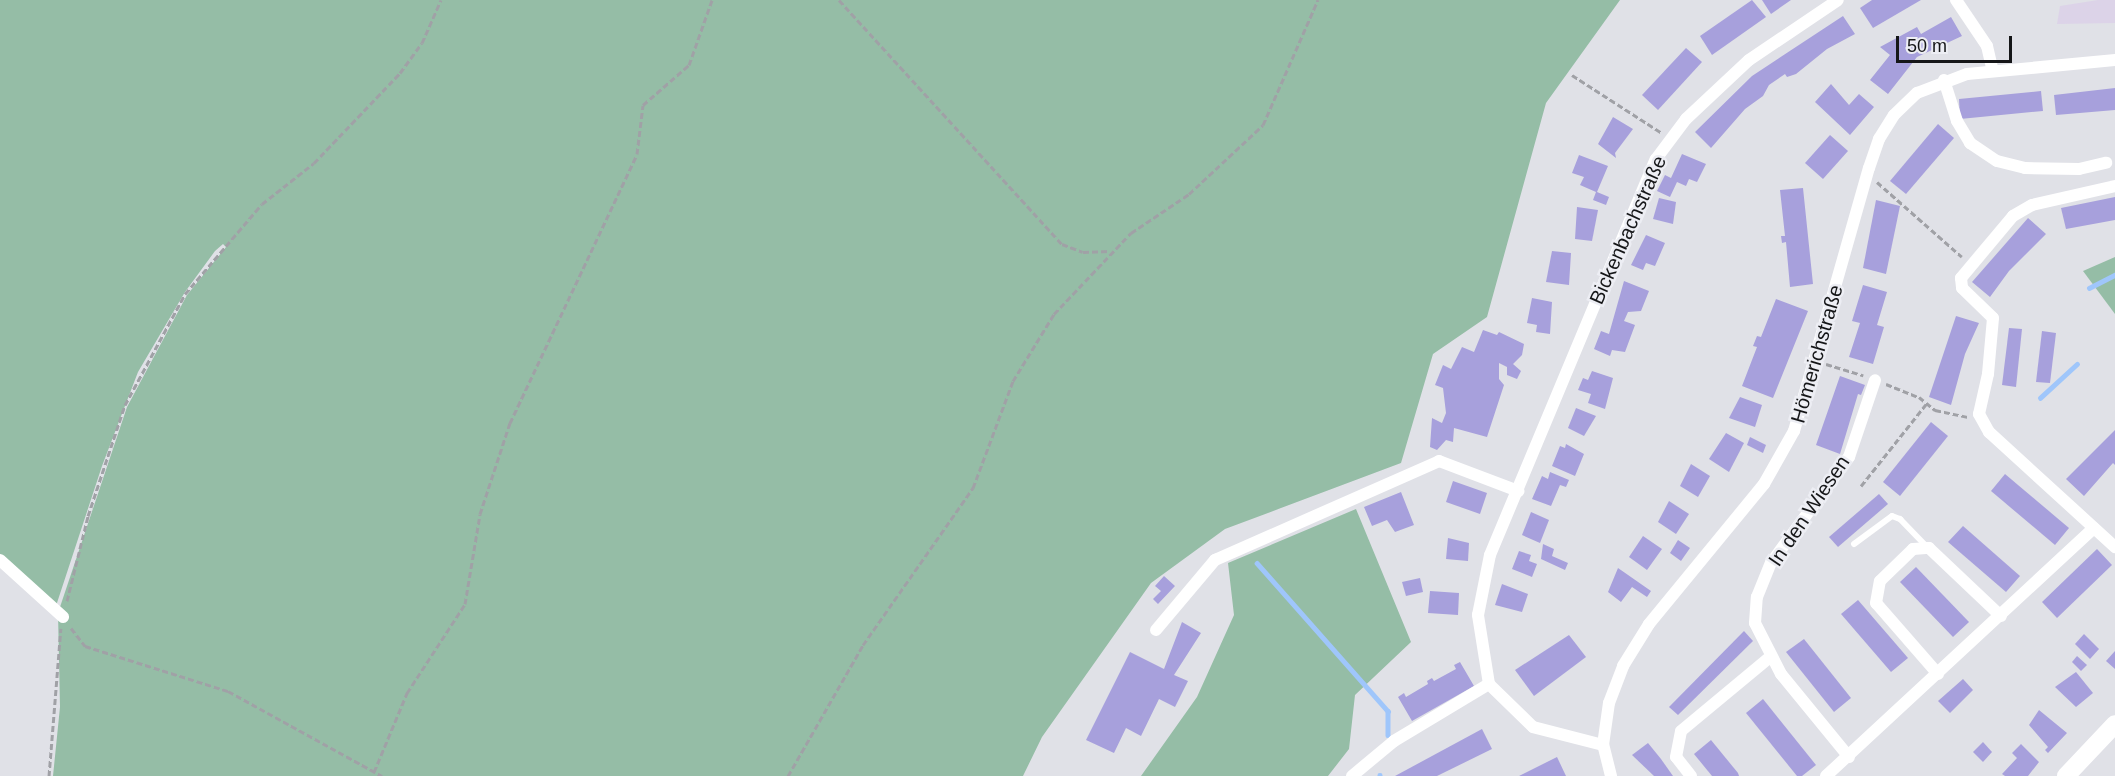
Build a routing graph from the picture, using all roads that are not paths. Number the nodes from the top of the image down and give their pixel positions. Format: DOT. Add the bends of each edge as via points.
graph roads {
  1 [pos="1838,0"];
  2 [pos="1956,0"];
  3 [pos="2115,60"];
  4 [pos="1992,68"];
  5 [pos="1944,80"];
  6 [pos="2106,163"];
  7 [pos="2115,186"];
  8 [pos="1875,380"];
  9 [pos="1518,491"];
  10 [pos="2094,528"];
  11 [pos="1854,544"];
  12 [pos="2115,547"];
  13 [pos="1929,548"];
  14 [pos="0,560"];
  15 [pos="2001,616"];
  16 [pos="63,617"];
  17 [pos="1156,630"];
  18 [pos="1770,657"];
  19 [pos="1938,674"];
  20 [pos="1489,684"];
  21 [pos="2115,724"];
  22 [pos="1603,745"];
  23 [pos="1849,757"];
  24 [pos="1352,776"];
  25 [pos="1611,776"];
  26 [pos="1691,776"];
  27 [pos="1826,776"];
  28 [pos="2066,776"];
  1 -- 9 [label="street, Bickenbachstraße" via="1749,60 1686,119 1656,159"];
  2 -- 4 [label="street" via="1987,46"];
  3 -- 4 [label="street, Hömerichstraße"];
  4 -- 5 [label="street, Hömerichstraße"];
  5 -- 6 [label="street" via="1957,121 1970,143 1997,161 2025,168 2079,169"];
  5 -- 22 [label="street, Hömerichstraße" via="1917,93 1894,115 1879,139 1794,431 1764,484 1649,624 1623,666 1609,703"];
  7 -- 10 [label="street" via="2032,205 2013,216 1961,278 1962,288 1993,318 1988,374 1978,414 1989,432"];
  8 -- 18 [label="street, In den Wiesen" via="1849,457 1771,564 1757,597 1755,623"];
  9 -- 17 [label="street" via="1439,461 1215,560"];
  9 -- 20 [label="street, Bickenbachstraße" via="1490,555 1478,615"];
  10 -- 12 [label="street"];
  10 -- 15 [label="street"];
  11 -- 13 [label="lane" via="1892,516"];
  13 -- 15 [label="street"];
  13 -- 19 [label="street" via="1913,549 1880,581 1876,603"];
  14 -- 16 [label="street"];
  15 -- 19 [label="street"];
  18 -- 23 [label="street, In den Wiesen"];
  18 -- 26 [label="street" via="1681,731 1676,756"];
  19 -- 23 [label="street"];
  20 -- 22 [label="street" via="1533,727"];
  20 -- 24 [label="street" via="1395,741"];
  21 -- 28 [label="main road"];
  22 -- 25 [label="street, Hömerichstraße"];
  23 -- 27 [label="street"];
}
